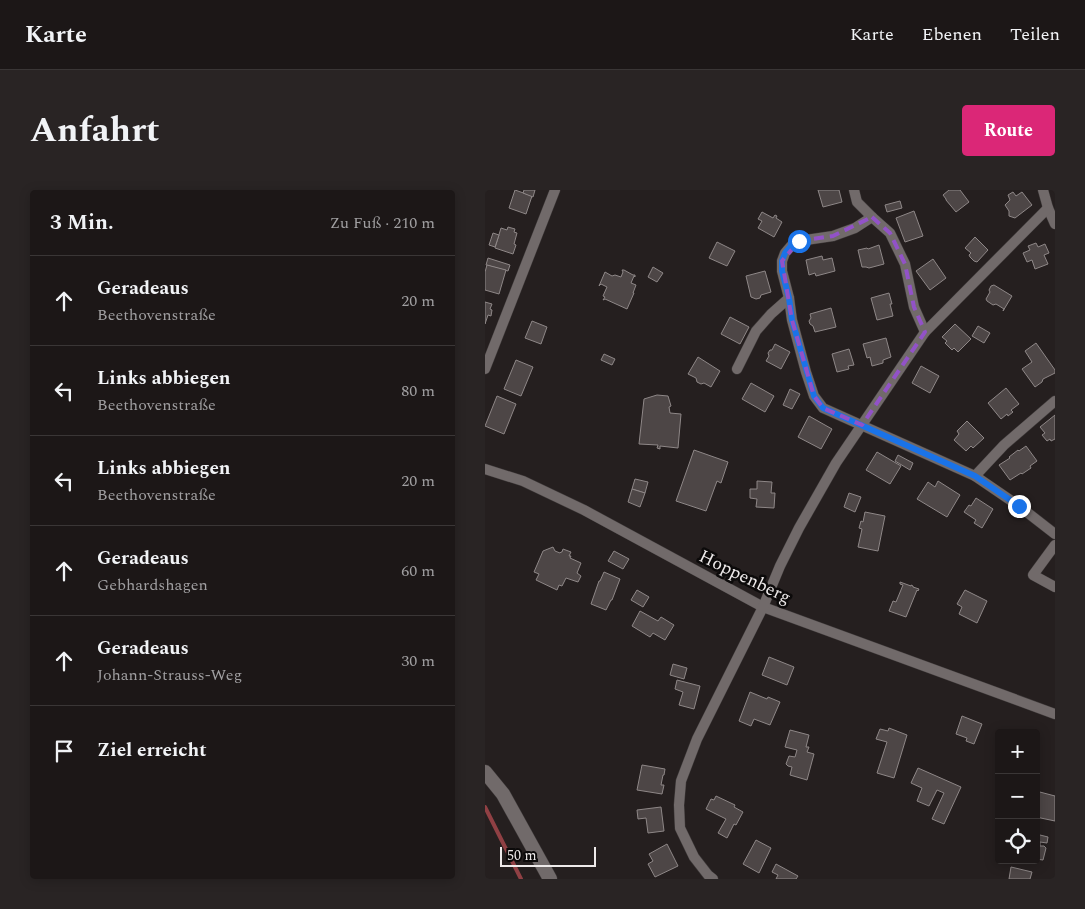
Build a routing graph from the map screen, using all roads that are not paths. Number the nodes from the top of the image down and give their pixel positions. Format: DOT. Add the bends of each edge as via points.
graph roads {
  1 [pos="555,190"];
  2 [pos="854,190"];
  3 [pos="1043,190"];
  4 [pos="1048,208"];
  5 [pos="872,217"];
  6 [pos="1055,224"];
  7 [pos="789,298"];
  8 [pos="925,332"];
  9 [pos="485,369"];
  10 [pos="737,369"];
  11 [pos="1055,401"];
  12 [pos="862,425"];
  13 [pos="485,469"];
  14 [pos="975,476"];
  15 [pos="1055,534"];
  16 [pos="1055,546"];
  17 [pos="1055,587"];
  18 [pos="763,607"];
  19 [pos="1055,714"];
  20 [pos="485,772"];
  21 [pos="550,879"];
  22 [pos="713,879"];
  1 -- 9 [label="street"];
  2 -- 5 [label="street" via="857,202"];
  3 -- 4 [label="street"];
  4 -- 6 [label="street"];
  4 -- 8 [label="street"];
  5 -- 7 [label="street" via="833,236 799,241 791,246 782,261"];
  5 -- 8 [label="street" via="890,233 905,264 913,307"];
  7 -- 10 [label="street" via="756,331"];
  7 -- 12 [label="street" via="792,320 814,396 823,408"];
  8 -- 12 [label="street"];
  11 -- 14 [label="street" via="1004,445"];
  12 -- 14 [label="street"];
  12 -- 18 [label="street" via="835,463 799,528"];
  13 -- 18 [label="street, Hoppenberg" via="523,481 584,510"];
  14 -- 15 [label="street"];
  16 -- 17 [label="street" via="1033,575"];
  18 -- 19 [label="street, Hoppenberg"];
  18 -- 22 [label="street" via="697,739 681,781 680,828 693,857"];
  20 -- 21 [label="main road" via="503,794"];
}
